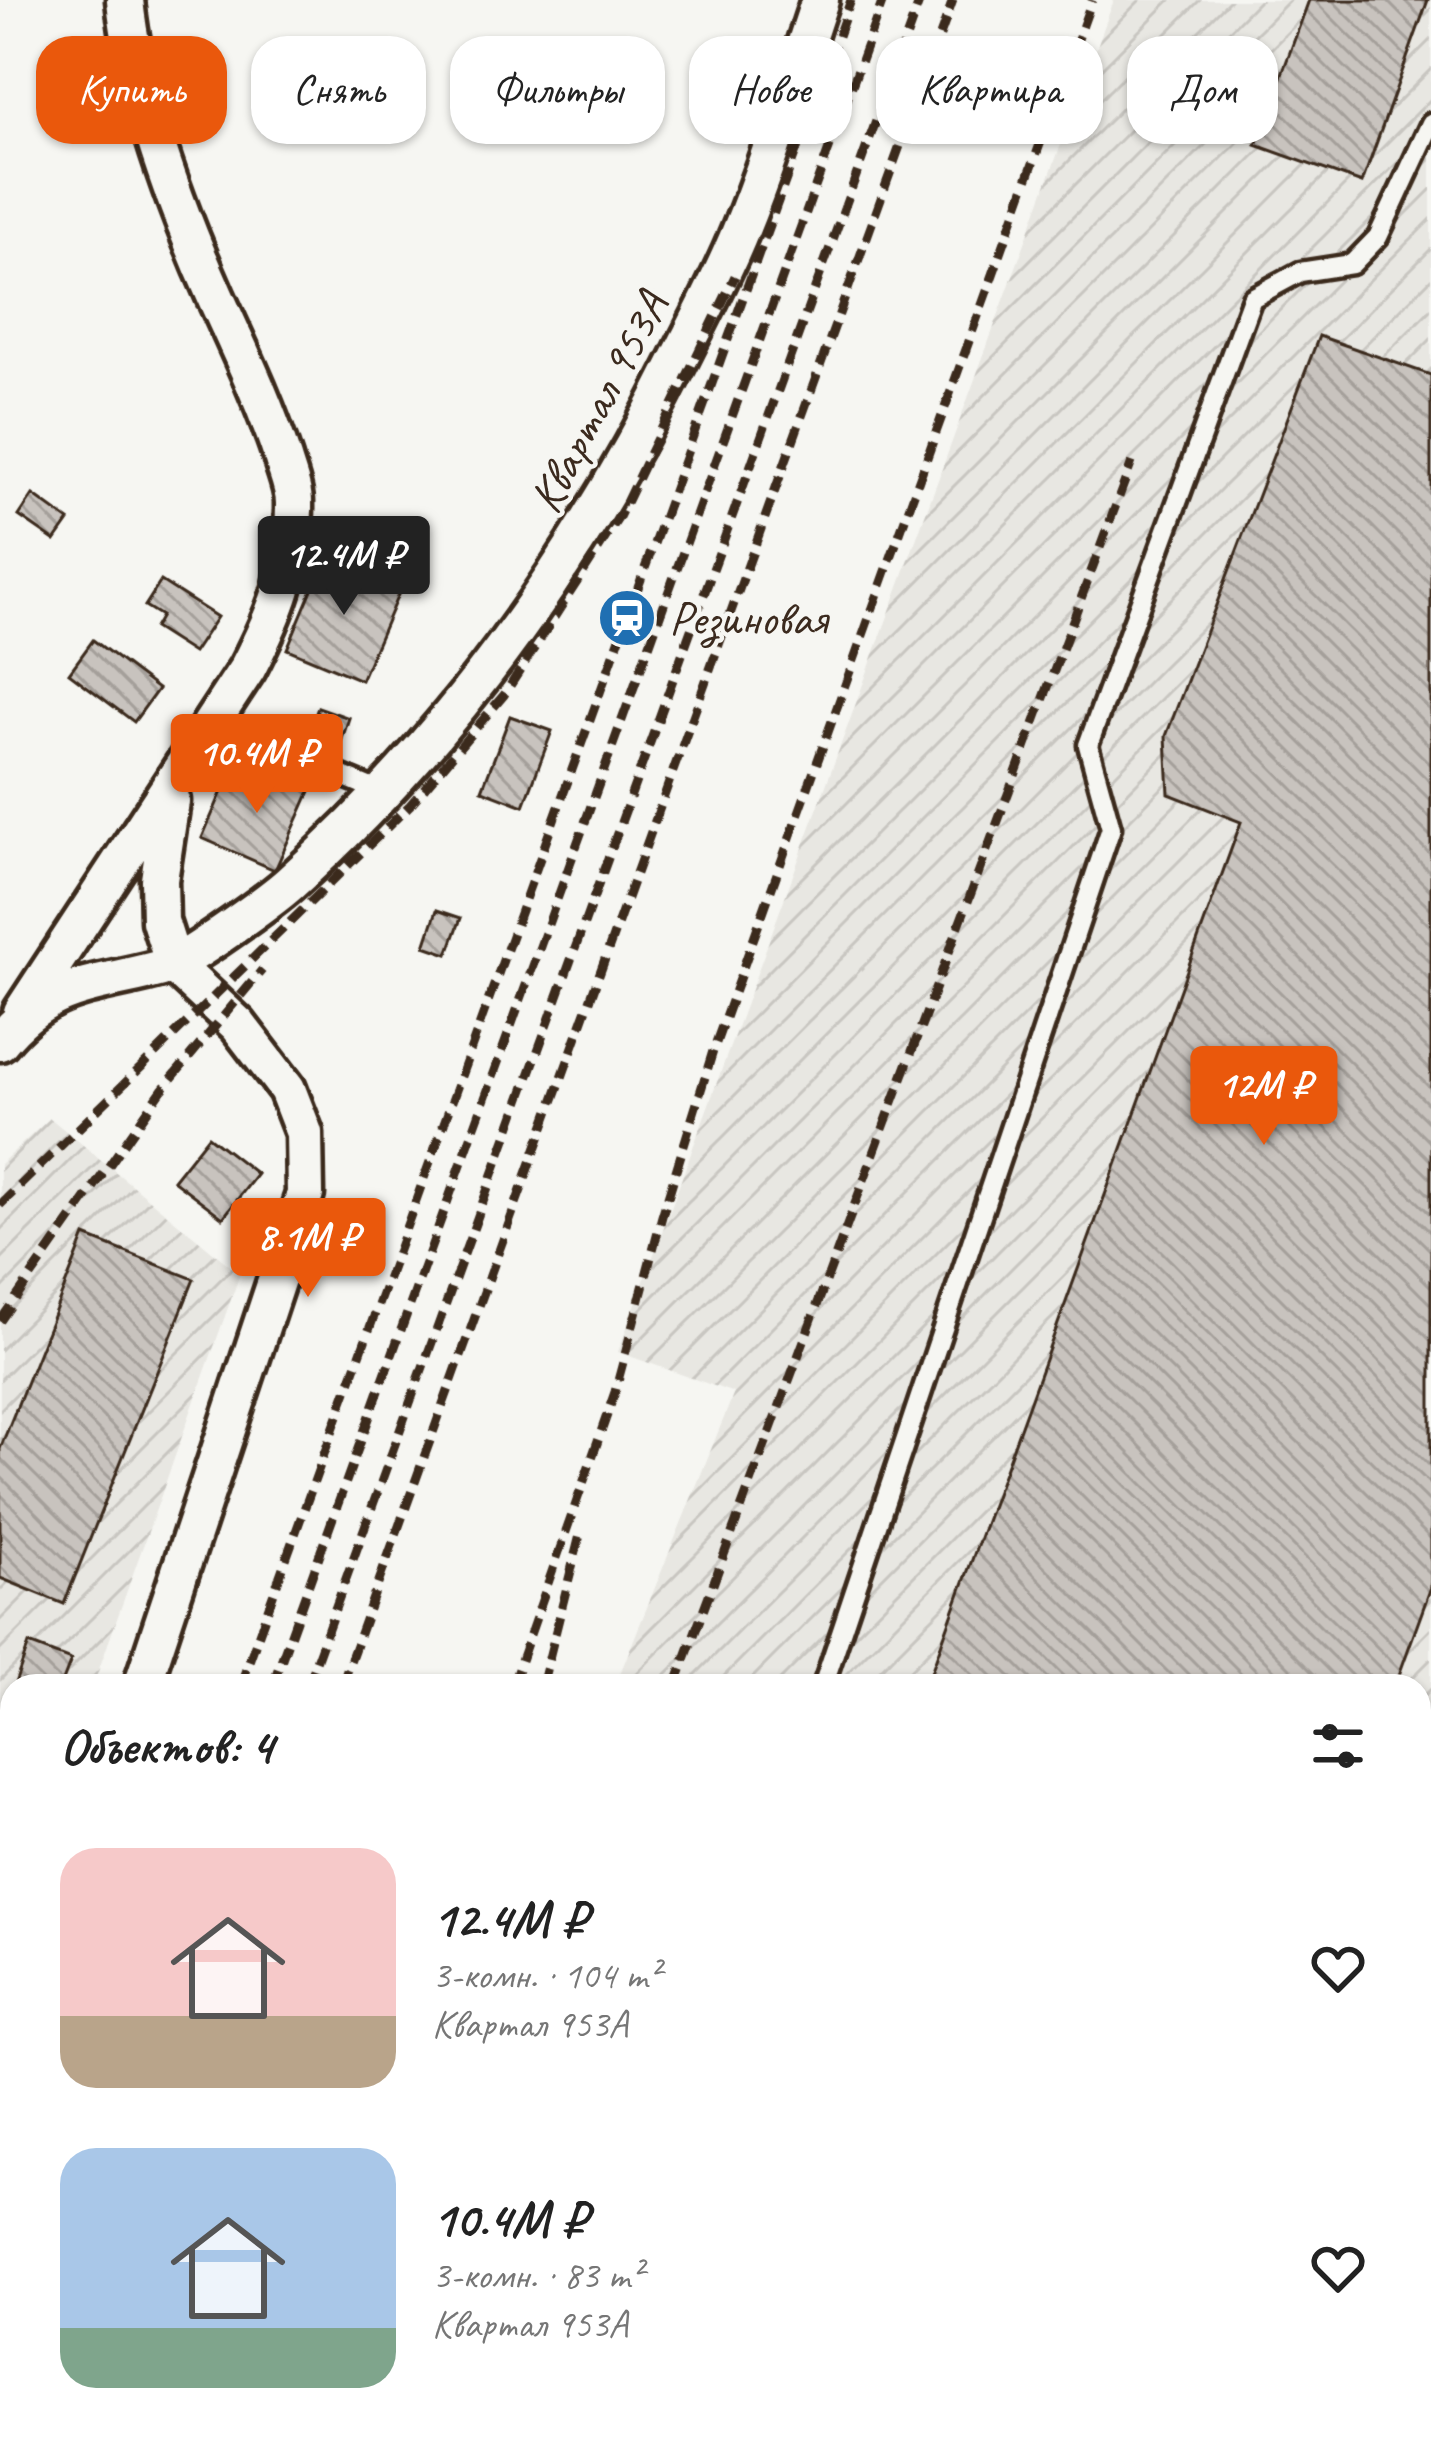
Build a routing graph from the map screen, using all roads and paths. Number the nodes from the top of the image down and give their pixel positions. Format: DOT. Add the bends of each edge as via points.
graph roads {
  1 [pos="125,0"];
  2 [pos="820,0"];
  3 [pos="1431,123"];
  4 [pos="214,722"];
  5 [pos="173,785"];
  6 [pos="383,793"];
  7 [pos="174,965"];
  8 [pos="5,1029"];
  9 [pos="146,1674"];
  10 [pos="827,1674"];
  1 -- 4 [label="street, Квартал 953А" via="130,54 171,178 270,418 294,497 292,554 278,610"];
  2 -- 6 [label="street, Квартал 953А" via="740,234 653,412 490,672"];
  3 -- 10 [label="lane" via="1378,237 1352,264 1300,272 1252,298 1088,745 1112,828"];
  4 -- 5 [label="street, Квартал 953А"];
  4 -- 6 [label="lane"];
  5 -- 7 [label="street" via="159,880 160,921"];
  5 -- 8 [label="street, Квартал 953А"];
  6 -- 7 [label="street, Квартал 953А" via="286,887"];
  7 -- 8 [label="street, Квартал 953А" via="93,981"];
  7 -- 9 [label="street" via="238,1025 287,1089 304,1133 305,1194"];
}
